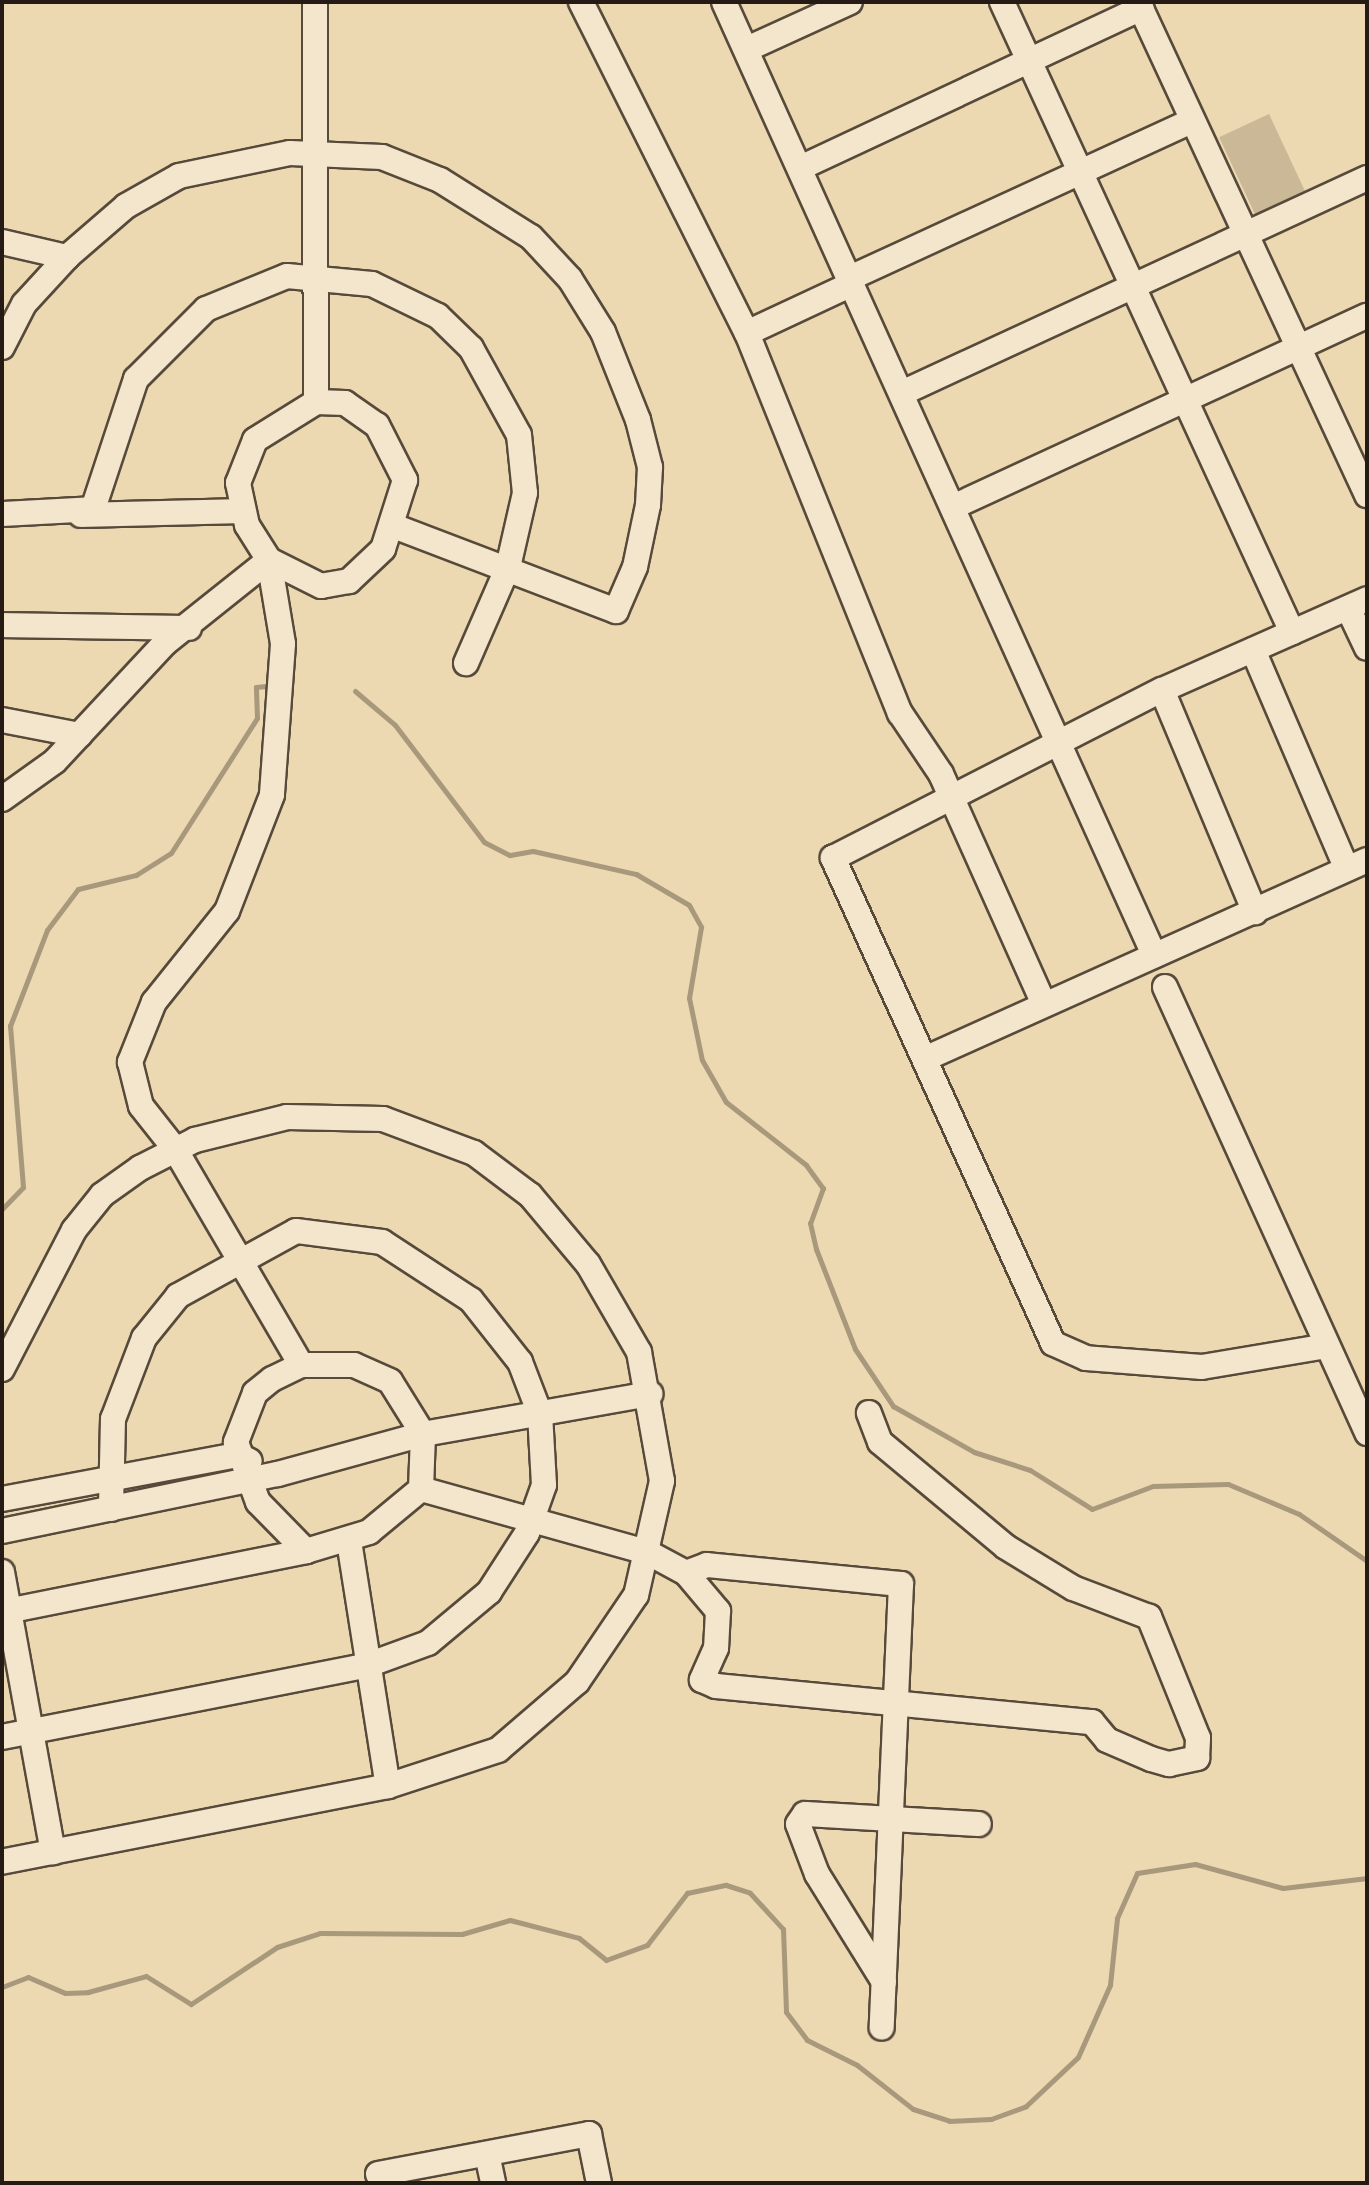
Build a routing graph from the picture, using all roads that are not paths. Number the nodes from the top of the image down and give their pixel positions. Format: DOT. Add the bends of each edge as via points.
graph roads {
  1 [pos="315,2"];
  2 [pos="581,2"];
  3 [pos="724,2"];
  4 [pos="850,2"];
  5 [pos="1002,2"];
  6 [pos="1139,5"];
  7 [pos="747,49"];
  8 [pos="1030,57"];
  9 [pos="1191,121"];
  10 [pos="317,158"];
  11 [pos="800,168"];
  12 [pos="1081,172"];
  13 [pos="1365,186"];
  14 [pos="1243,235"];
  15 [pos="2,242"];
  16 [pos="67,257"];
  17 [pos="314,274"];
  18 [pos="851,281"];
  19 [pos="1132,286"];
  20 [pos="1367,316"];
  21 [pos="747,333"];
  22 [pos="2,347"];
  23 [pos="1301,349"];
  24 [pos="902,393"];
  25 [pos="1185,401"];
  26 [pos="316,402"];
  27 [pos="1367,495"];
  28 [pos="953,507"];
  29 [pos="243,511"];
  30 [pos="2,514"];
  31 [pos="81,515"];
  32 [pos="396,527"];
  33 [pos="269,560"];
  34 [pos="508,567"];
  35 [pos="1358,604"];
  36 [pos="2,625"];
  37 [pos="191,628"];
  38 [pos="1292,632"];
  39 [pos="1367,648"];
  40 [pos="1253,650"];
  41 [pos="466,663"];
  42 [pos="1162,690"];
  43 [pos="2,720"];
  44 [pos="80,735"];
  45 [pos="1061,740"];
  46 [pos="948,793"];
  47 [pos="2,798"];
  48 [pos="1357,864"];
  49 [pos="1255,912"];
  50 [pos="1154,955"];
  51 [pos="1165,987"];
  52 [pos="1044,1004"];
  53 [pos="929,1057"];
  54 [pos="175,1149"];
  55 [pos="239,1258"];
  56 [pos="1327,1346"];
  57 [pos="301,1365"];
  58 [pos="2,1369"];
  59 [pos="651,1394"];
  60 [pos="869,1413"];
  61 [pos="540,1414"];
  62 [pos="1367,1433"];
  63 [pos="423,1434"];
  64 [pos="238,1455"];
  65 [pos="278,1474"];
  66 [pos="107,1476"];
  67 [pos="245,1481"];
  68 [pos="421,1489"];
  69 [pos="2,1499"];
  70 [pos="111,1509"];
  71 [pos="533,1521"];
  72 [pos="2,1531"];
  73 [pos="349,1541"];
  74 [pos="306,1551"];
  75 [pos="647,1552"];
  76 [pos="2,1572"];
  77 [pos="686,1573"];
  78 [pos="6,1611"];
  79 [pos="365,1666"];
  80 [pos="894,1703"];
  81 [pos="35,1730"];
  82 [pos="2,1737"];
  83 [pos="388,1786"];
  84 [pos="894,1819"];
  85 [pos="979,1824"];
  86 [pos="53,1852"];
  87 [pos="2,1862"];
  88 [pos="884,1982"];
  89 [pos="882,2028"];
  90 [pos="487,2154"];
  91 [pos="378,2174"];
  92 [pos="493,2183"];
  93 [pos="599,2183"];
  1 -- 10 [label="street"];
  2 -- 21 [label="street"];
  3 -- 7 [label="street"];
  4 -- 7 [label="street"];
  5 -- 8 [label="street"];
  6 -- 8 [label="street"];
  6 -- 9 [label="street"];
  7 -- 11 [label="street"];
  8 -- 11 [label="street"];
  8 -- 12 [label="street"];
  9 -- 12 [label="street"];
  9 -- 14 [label="street"];
  10 -- 16 [label="street" via="290,153 179,176 126,206"];
  10 -- 17 [label="street"];
  10 -- 34 [label="street" via="382,157 482,201 560,269 603,332 650,467 635,567 616,611"];
  11 -- 18 [label="street"];
  12 -- 18 [label="street"];
  12 -- 19 [label="street"];
  13 -- 14 [label="street"];
  14 -- 19 [label="street"];
  14 -- 23 [label="street"];
  15 -- 16 [label="street"];
  16 -- 22 [label="street" via="24,304"];
  17 -- 26 [label="street"];
  17 -- 31 [label="street" via="227,296 158,351 121,408 93,509"];
  17 -- 34 [label="street" via="403,296 438,316 489,371 525,467"];
  18 -- 21 [label="street"];
  18 -- 24 [label="street"];
  19 -- 24 [label="street"];
  19 -- 25 [label="street"];
  20 -- 23 [label="street"];
  21 -- 46 [label="street" via="900,713"];
  23 -- 25 [label="street"];
  23 -- 27 [label="street"];
  24 -- 28 [label="street"];
  25 -- 28 [label="street"];
  25 -- 38 [label="street"];
  26 -- 29 [label="street" via="279,420 245,452"];
  26 -- 32 [label="street" via="361,411 391,441 405,480"];
  28 -- 45 [label="street"];
  29 -- 31 [label="street"];
  29 -- 33 [label="street"];
  30 -- 31 [label="street"];
  32 -- 33 [label="street" via="368,567 339,585 307,583"];
  32 -- 34 [label="street"];
  33 -- 37 [label="street"];
  33 -- 54 [label="street" via="283,644 272,795 227,911 154,1002 130,1062 141,1106"];
  34 -- 41 [label="street"];
  35 -- 38 [label="street"];
  35 -- 39 [label="street"];
  36 -- 37 [label="street"];
  37 -- 44 [label="street" via="165,643"];
  38 -- 40 [label="street"];
  40 -- 42 [label="street"];
  40 -- 48 [label="street"];
  42 -- 45 [label="street"];
  42 -- 49 [label="street"];
  43 -- 44 [label="street"];
  44 -- 47 [label="street"];
  45 -- 46 [label="street"];
  45 -- 50 [label="street"];
  46 -- 52 [label="street"];
  46 -- 53 [label="street" via="833,858"];
  48 -- 49 [label="street"];
  49 -- 50 [label="street"];
  50 -- 52 [label="street"];
  51 -- 56 [label="street"];
  52 -- 53 [label="street"];
  53 -- 56 [label="street" via="1053,1343 1086,1358 1202,1367"];
  54 -- 55 [label="street"];
  54 -- 58 [label="street" via="102,1195 74,1230"];
  54 -- 59 [label="street" via="223,1132 327,1113 383,1119 474,1153 530,1195 588,1264 639,1352"];
  55 -- 57 [label="street"];
  55 -- 61 [label="street" via="296,1231 382,1242 471,1300 502,1332"];
  55 -- 66 [label="street" via="178,1296 144,1338 121,1387"];
  56 -- 62 [label="street"];
  57 -- 63 [label="street" via="376,1372 402,1393"];
  57 -- 64 [label="street" via="255,1393"];
  59 -- 61 [label="street"];
  59 -- 75 [label="street" via="662,1481"];
  60 -- 80 [label="street" via="880,1442 1006,1547 1073,1588 1149,1617 1201,1750 1186,1764 1169,1764 1107,1740 1092,1722"];
  61 -- 63 [label="street"];
  61 -- 71 [label="street" via="544,1485"];
  63 -- 65 [label="street"];
  63 -- 68 [label="street"];
  64 -- 65 [label="street"];
  64 -- 66 [label="street"];
  64 -- 67 [label="street"];
  65 -- 67 [label="street"];
  66 -- 69 [label="street"];
  66 -- 70 [label="street"];
  67 -- 70 [label="street"];
  67 -- 74 [label="street" via="269,1518"];
  68 -- 71 [label="street"];
  68 -- 73 [label="street"];
  70 -- 72 [label="street"];
  71 -- 75 [label="street"];
  71 -- 79 [label="street" via="468,1614 408,1654"];
  73 -- 74 [label="street"];
  73 -- 79 [label="street"];
  74 -- 78 [label="street"];
  75 -- 77 [label="street"];
  75 -- 83 [label="street" via="636,1595 555,1705 498,1750"];
  76 -- 78 [label="street"];
  77 -- 80 [label="street" via="718,1611 716,1648 702,1680 731,1692"];
  77 -- 80 [label="street" via="707,1565 901,1584"];
  78 -- 81 [label="street"];
  79 -- 81 [label="street"];
  79 -- 83 [label="street"];
  80 -- 84 [label="street"];
  81 -- 82 [label="street"];
  81 -- 86 [label="street"];
  83 -- 86 [label="street"];
  84 -- 85 [label="street"];
  84 -- 88 [label="street"];
  84 -- 88 [label="street" via="805,1814 796,1829"];
  86 -- 87 [label="street"];
  88 -- 89 [label="street"];
  90 -- 91 [label="street"];
  90 -- 92 [label="street"];
  90 -- 93 [label="street" via="589,2134"];
}
